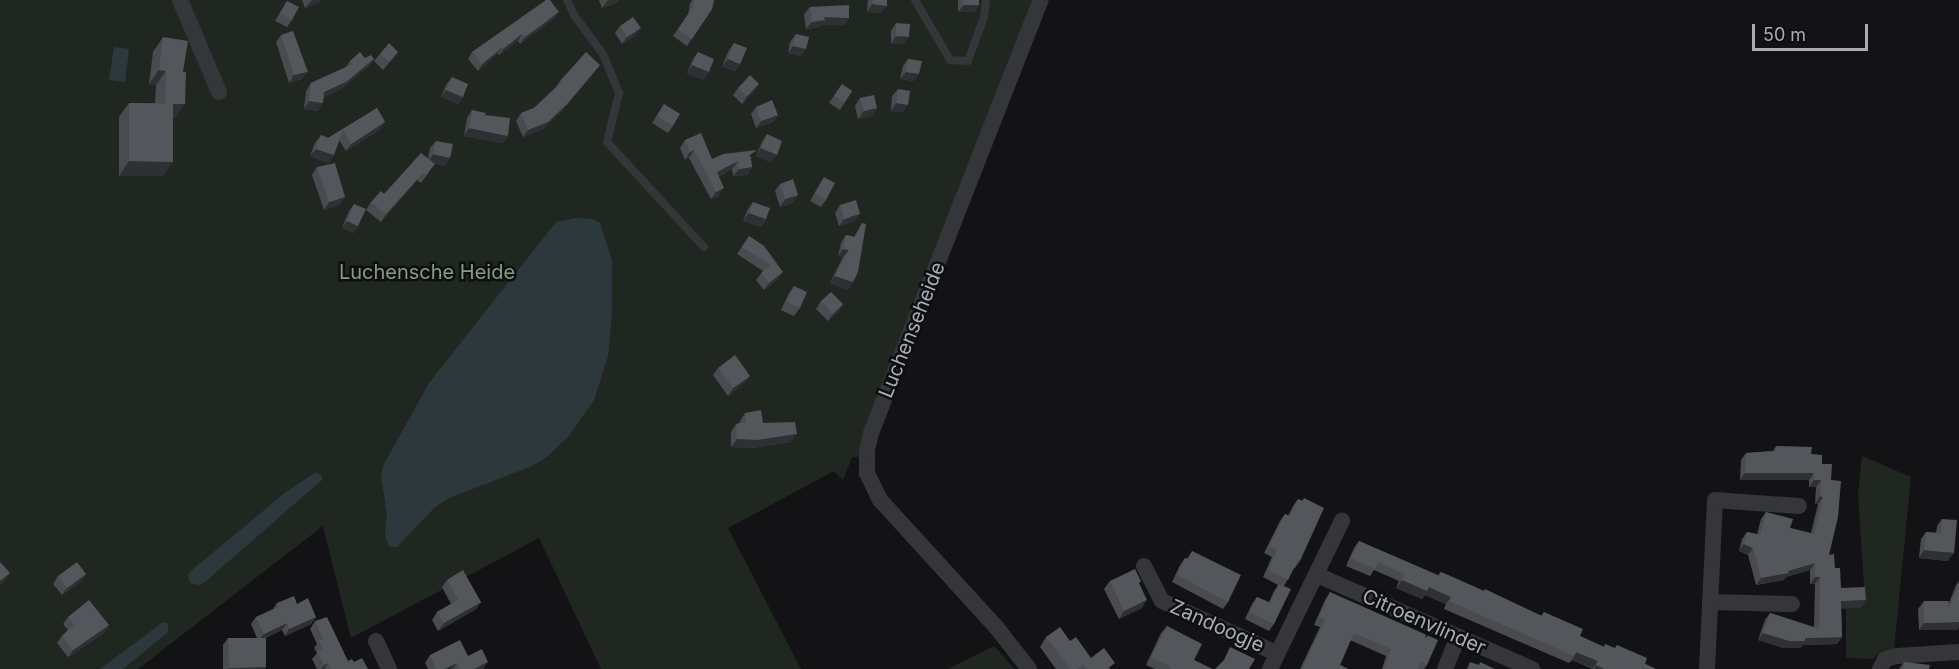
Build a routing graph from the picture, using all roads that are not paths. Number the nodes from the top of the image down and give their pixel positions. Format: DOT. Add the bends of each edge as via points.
graph roads {
  1 [pos="180,0"];
  2 [pos="567,0"];
  3 [pos="915,0"];
  4 [pos="986,0"];
  5 [pos="1041,0"];
  6 [pos="219,92"];
  7 [pos="704,247"];
  8 [pos="1799,506"];
  9 [pos="1342,521"];
  10 [pos="1144,566"];
  11 [pos="1317,575"];
  12 [pos="1710,602"];
  13 [pos="1792,604"];
  14 [pos="1458,636"];
  15 [pos="376,641"];
  16 [pos="1959,652"];
  17 [pos="1276,653"];
  18 [pos="389,669"];
  19 [pos="1029,669"];
  20 [pos="1269,669"];
  21 [pos="1445,669"];
  22 [pos="1532,669"];
  23 [pos="1707,669"];
  24 [pos="1880,669"];
  1 -- 6 [label="street"];
  2 -- 7 [label="lane" via="603,54 619,93 607,142"];
  3 -- 4 [label="lane" via="950,60 968,61"];
  5 -- 19 [label="street, Luchenseheide" via="867,450 867,473 880,500"];
  8 -- 12 [label="street" via="1715,500"];
  9 -- 11 [label="street"];
  10 -- 17 [label="street, Zandoogje" via="1162,601"];
  11 -- 14 [label="street, Citroenvlinder"];
  11 -- 17 [label="street"];
  12 -- 13 [label="street"];
  12 -- 23 [label="street"];
  14 -- 21 [label="street"];
  14 -- 22 [label="street, Citroenvlinder"];
  15 -- 18 [label="street"];
  16 -- 24 [label="street" via="1897,656 1885,659"];
  17 -- 20 [label="street"];
}
